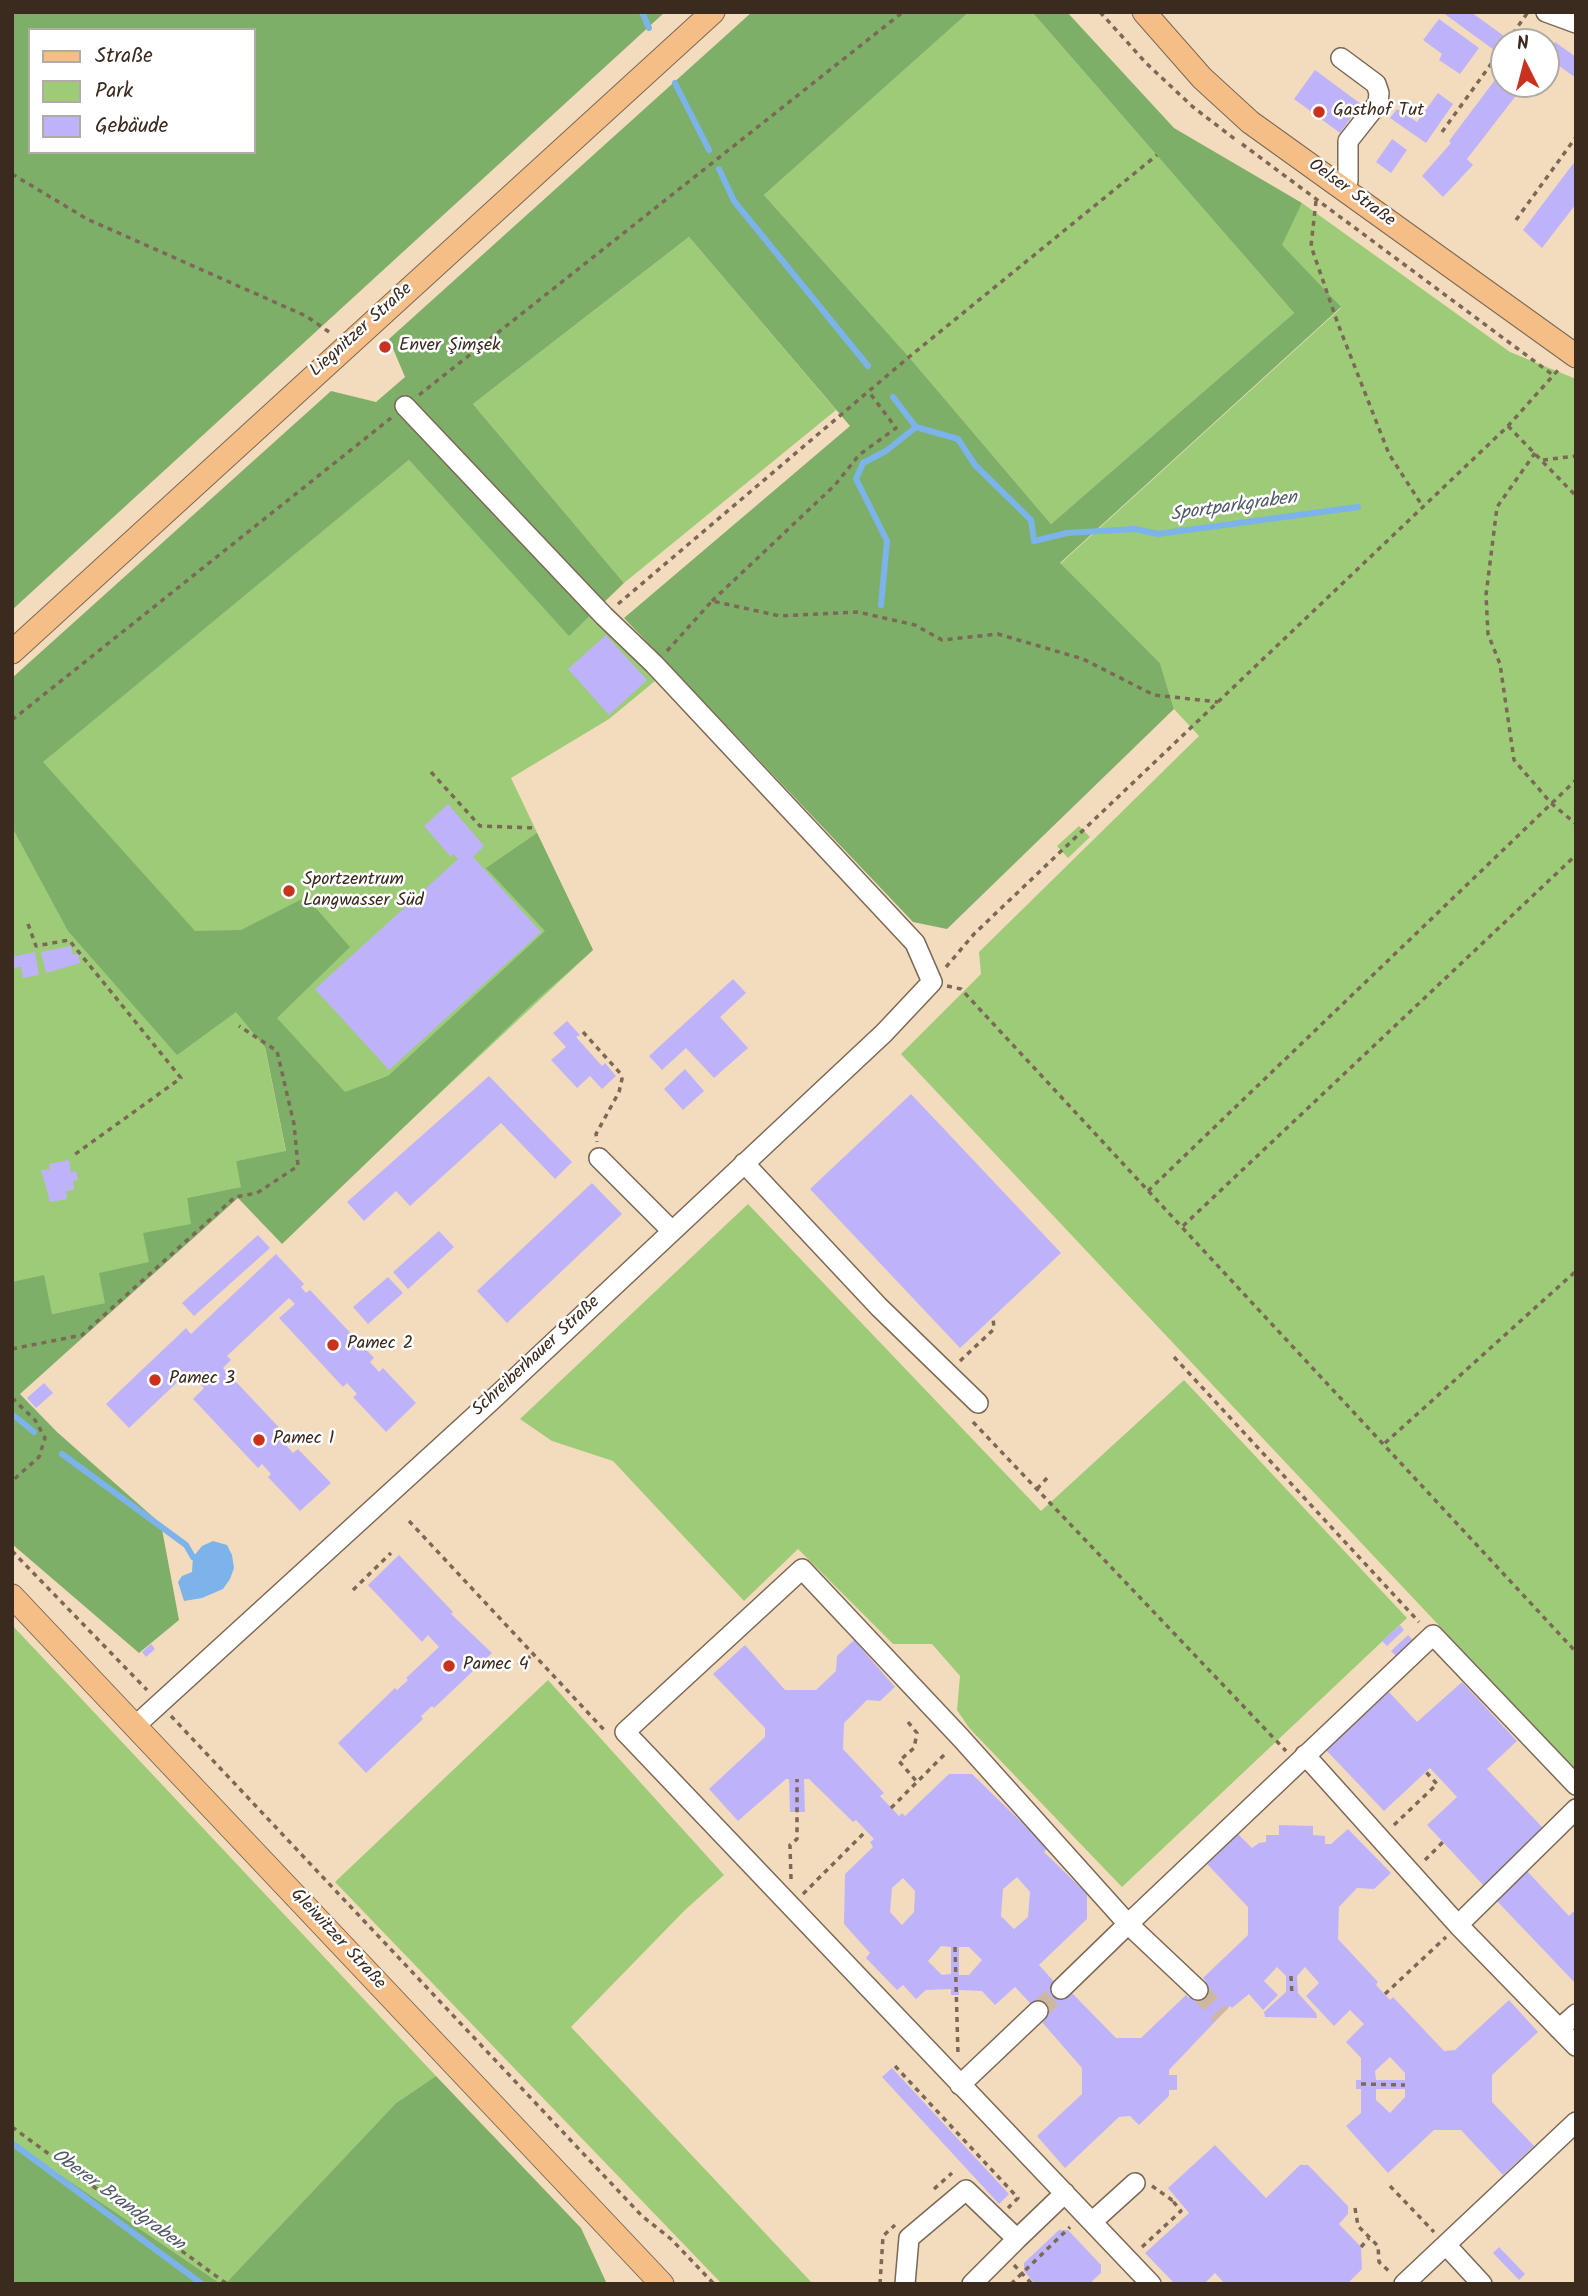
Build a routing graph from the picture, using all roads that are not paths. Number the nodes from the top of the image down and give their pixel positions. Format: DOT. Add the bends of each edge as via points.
graph roads {
  1 [pos="713,12"];
  2 [pos="1143,12"];
  3 [pos="1546,12"];
  4 [pos="1576,23"];
  5 [pos="1341,58"];
  6 [pos="1343,188"];
  7 [pos="1574,354"];
  8 [pos="405,407"];
  9 [pos="12,652"];
  10 [pos="599,1158"];
  11 [pos="744,1163"];
  12 [pos="672,1231"];
  13 [pos="978,1403"];
  14 [pos="12,1596"];
  15 [pos="135,1726"];
  16 [pos="1301,1759"];
  17 [pos="1576,1785"];
  18 [pos="1576,1809"];
  19 [pos="1128,1924"];
  20 [pos="1458,1925"];
  21 [pos="1061,1989"];
  22 [pos="1196,1989"];
  23 [pos="1038,2011"];
  24 [pos="1576,2014"];
  25 [pos="1559,2029"];
  26 [pos="1576,2046"];
  27 [pos="960,2085"];
  28 [pos="1576,2122"];
  29 [pos="1135,2183"];
  30 [pos="1065,2193"];
  31 [pos="1089,2217"];
  32 [pos="1446,2245"];
  33 [pos="1010,2246"];
  34 [pos="1399,2280"];
  35 [pos="662,2284"];
  36 [pos="905,2284"];
  37 [pos="972,2284"];
  38 [pos="1151,2284"];
  39 [pos="1482,2284"];
  1 -- 9 [label="main road, Liegnitzer Straße"];
  2 -- 6 [label="main road, Oelser Straße" via="1226,102"];
  3 -- 4 [label="street"];
  5 -- 6 [label="street" via="1376,84 1379,93 1378,103 1348,141 1348,181"];
  6 -- 7 [label="main road, Oelser Straße"];
  8 -- 11 [label="street, Schreiberhauer Straße" via="915,943 932,982"];
  10 -- 12 [label="street"];
  11 -- 12 [label="street, Schreiberhauer Straße"];
  11 -- 13 [label="street" via="879,1307"];
  12 -- 15 [label="street, Schreiberhauer Straße"];
  14 -- 15 [label="main road, Gleiwitzer Straße"];
  15 -- 35 [label="main road, Gleiwitzer Straße"];
  16 -- 17 [label="street" via="1433,1635"];
  16 -- 19 [label="street"];
  16 -- 20 [label="street"];
  18 -- 20 [label="street"];
  19 -- 21 [label="street"];
  19 -- 22 [label="street"];
  19 -- 27 [label="street" via="802,1569 625,1732"];
  20 -- 25 [label="street"];
  23 -- 27 [label="street"];
  24 -- 25 [label="street"];
  25 -- 26 [label="street"];
  27 -- 30 [label="street"];
  28 -- 32 [label="street"];
  29 -- 31 [label="street"];
  30 -- 31 [label="street"];
  30 -- 33 [label="street"];
  31 -- 38 [label="street"];
  32 -- 34 [label="street"];
  32 -- 39 [label="street"];
  33 -- 36 [label="street" via="996,2219 967,2190 909,2238"];
  33 -- 37 [label="street"];
}
